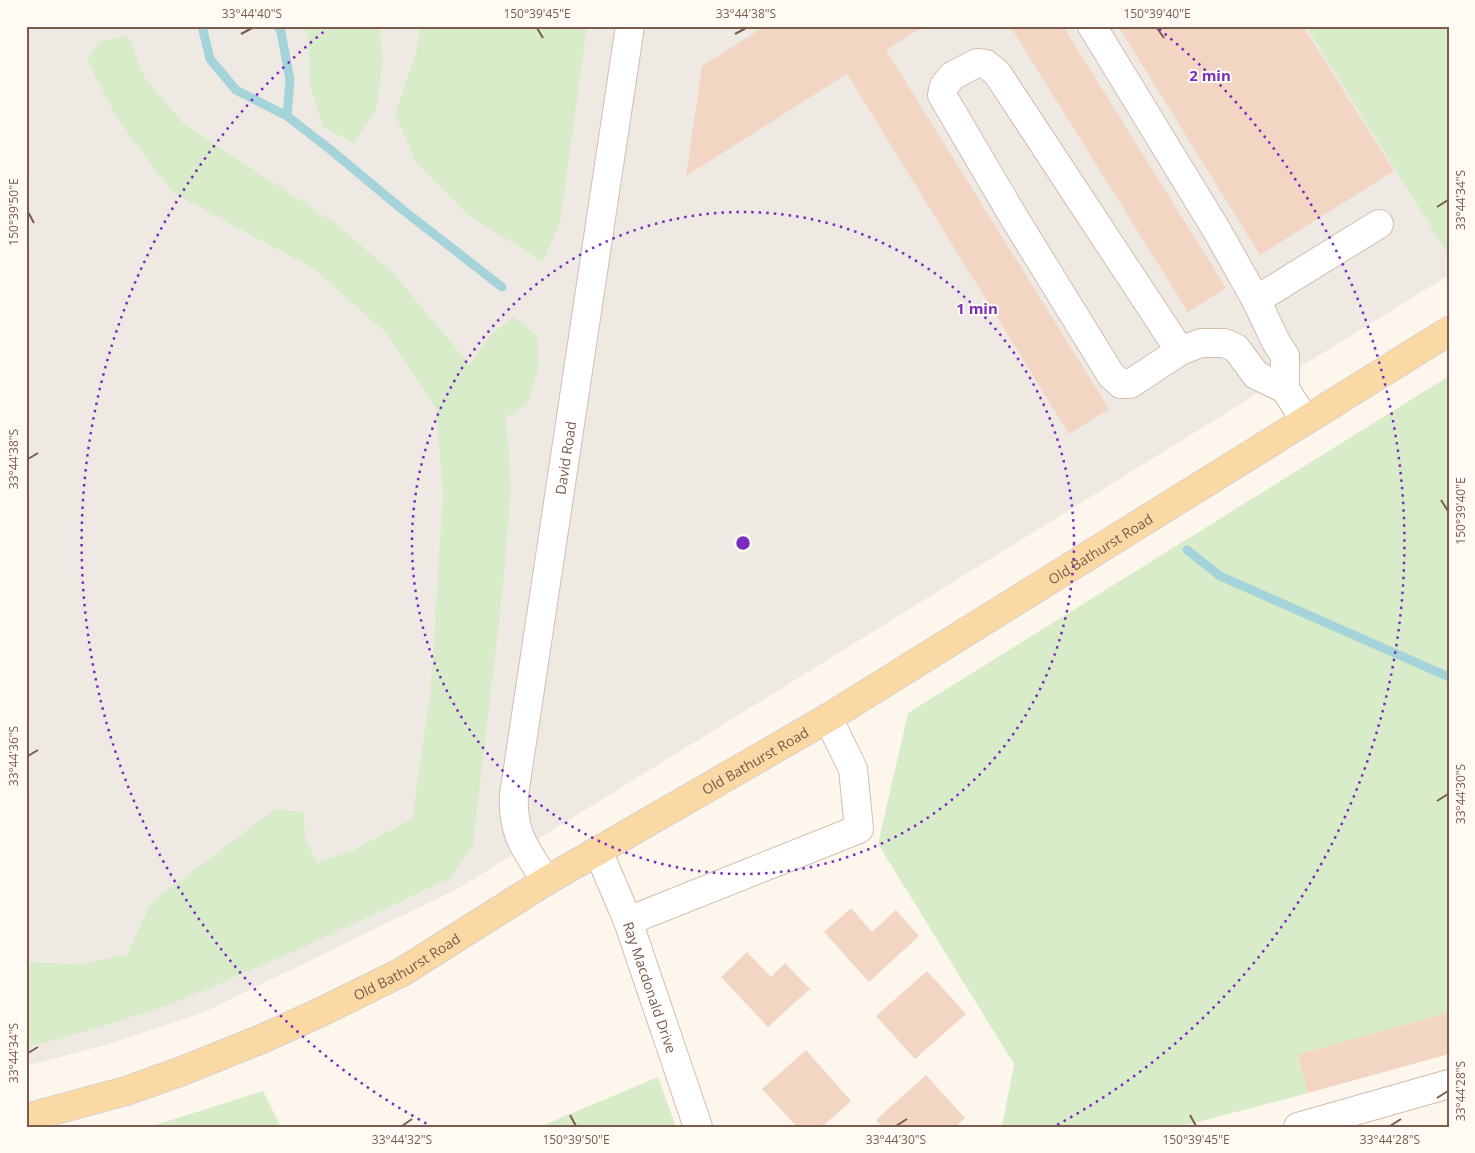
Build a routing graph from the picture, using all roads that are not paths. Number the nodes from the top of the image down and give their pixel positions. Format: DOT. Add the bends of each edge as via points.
graph roads {
  1 [pos="630,26"];
  2 [pos="1092,26"];
  3 [pos="1379,224"];
  4 [pos="1256,300"];
  5 [pos="1449,331"];
  6 [pos="1180,352"];
  7 [pos="1285,389"];
  8 [pos="1306,420"];
  9 [pos="828,718"];
  10 [pos="598,851"];
  11 [pos="546,881"];
  12 [pos="628,921"];
  13 [pos="1449,1084"];
  14 [pos="26,1118"];
  15 [pos="698,1127"];
  16 [pos="1298,1127"];
  1 -- 11 [label="street, David Road" via="514,795 513,813 518,834"];
  2 -- 4 [label="street" via="1216,228"];
  3 -- 4 [label="street"];
  4 -- 7 [label="street" via="1285,356"];
  5 -- 8 [label="main road, Old Bathurst Road"];
  6 -- 6 [label="street" via="1130,384 1120,384 1111,375 942,96 944,86 952,76 977,63 986,64 997,73"];
  6 -- 7 [label="street" via="1201,343 1224,342 1236,348 1256,375"];
  7 -- 8 [label="street"];
  8 -- 9 [label="main road, Old Bathurst Road"];
  9 -- 10 [label="main road, Old Bathurst Road"];
  9 -- 12 [label="street" via="853,769 859,829"];
  10 -- 11 [label="main road, Old Bathurst Road"];
  10 -- 12 [label="street, Ray Macdonald Drive"];
  11 -- 14 [label="main road, Old Bathurst Road" via="402,972 264,1038 126,1091"];
  12 -- 15 [label="street, Ray Macdonald Drive"];
  13 -- 16 [label="street"];
}
